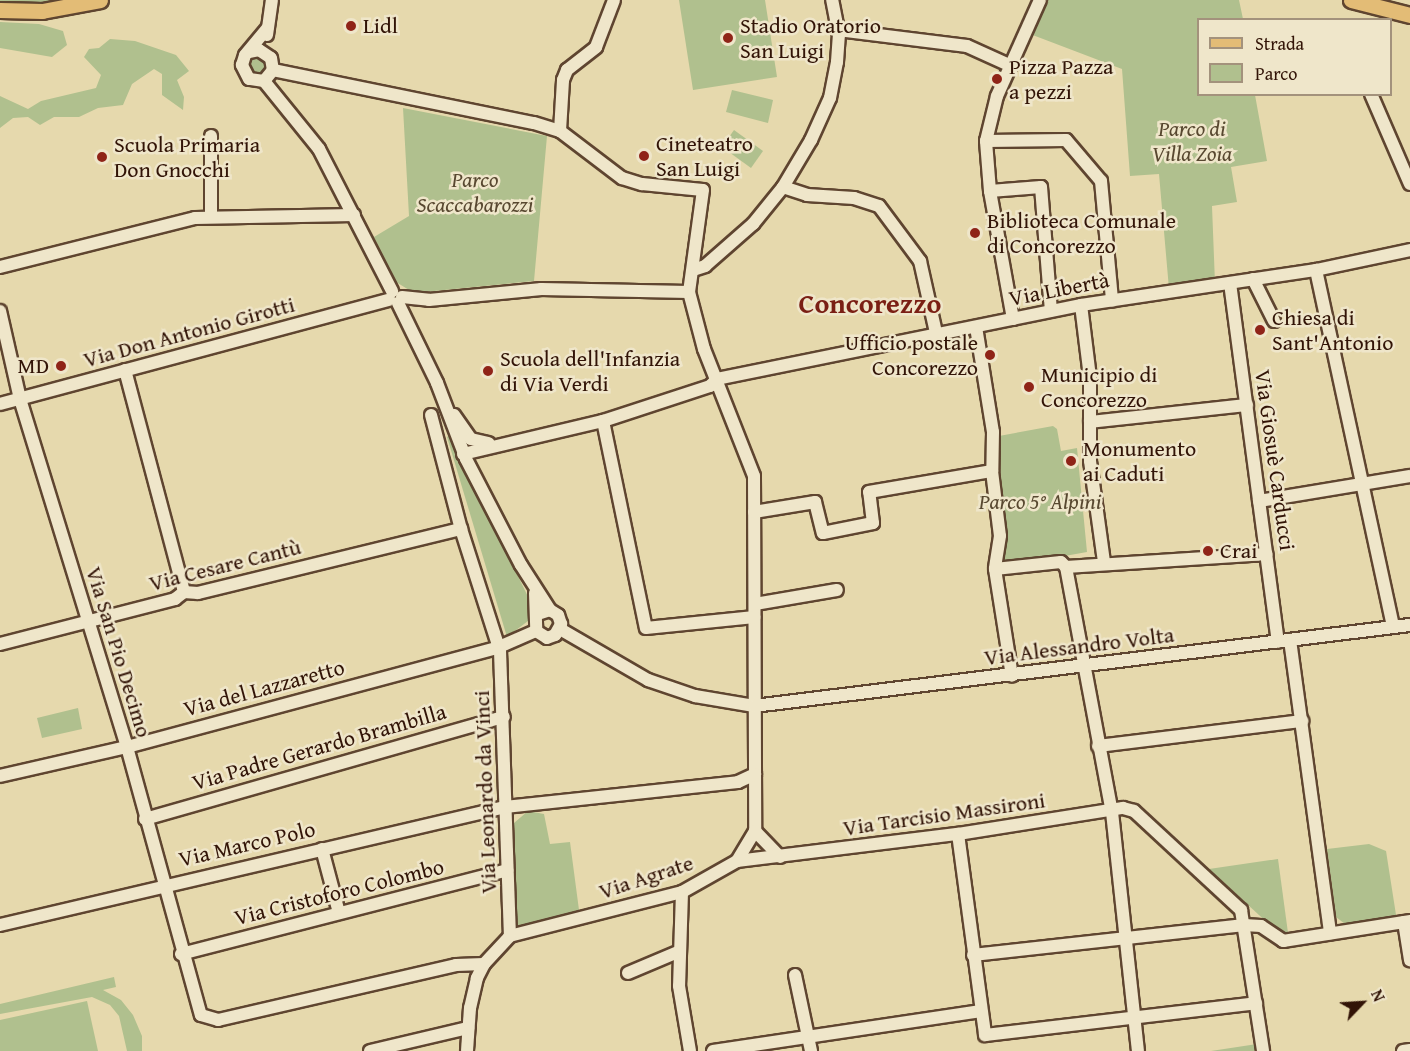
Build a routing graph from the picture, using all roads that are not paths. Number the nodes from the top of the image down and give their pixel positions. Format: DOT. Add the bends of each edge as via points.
graph roads {
  1 [pos="100,0"];
  2 [pos="272,0"];
  3 [pos="279,0"];
  4 [pos="614,0"];
  5 [pos="832,0"];
  6 [pos="1040,0"];
  7 [pos="1351,0"];
  8 [pos="0,10"];
  9 [pos="1409,14"];
  10 [pos="269,26"];
  11 [pos="838,30"];
  12 [pos="249,52"];
  13 [pos="269,54"];
  14 [pos="1011,66"];
  15 [pos="273,70"];
  16 [pos="264,81"];
  17 [pos="1372,96"];
  18 [pos="560,131"];
  19 [pos="211,136"];
  20 [pos="986,141"];
  21 [pos="1410,184"];
  22 [pos="783,187"];
  23 [pos="990,190"];
  24 [pos="354,215"];
  25 [pos="211,217"];
  26 [pos="1410,250"];
  27 [pos="0,267"];
  28 [pos="693,270"];
  29 [pos="1316,270"];
  30 [pos="1252,279"];
  31 [pos="1230,283"];
  32 [pos="689,292"];
  33 [pos="395,297"];
  34 [pos="1112,300"];
  35 [pos="1081,305"];
  36 [pos="0,311"];
  37 [pos="1051,311"];
  38 [pos="1013,319"];
  39 [pos="1274,321"];
  40 [pos="976,327"];
  41 [pos="937,337"];
  42 [pos="125,370"];
  43 [pos="717,380"];
  44 [pos="442,395"];
  45 [pos="20,399"];
  46 [pos="0,404"];
  47 [pos="1246,405"];
  48 [pos="431,415"];
  49 [pos="603,420"];
  50 [pos="1090,422"];
  51 [pos="502,442"];
  52 [pos="464,454"];
  53 [pos="992,471"];
  54 [pos="1410,476"];
  55 [pos="1363,485"];
  56 [pos="1259,501"];
  57 [pos="754,512"];
  58 [pos="461,529"];
  59 [pos="1267,554"];
  60 [pos="1104,562"];
  61 [pos="1066,567"];
  62 [pos="995,569"];
  63 [pos="837,590"];
  64 [pos="184,592"];
  65 [pos="754,611"];
  66 [pos="544,612"];
  67 [pos="87,621"];
  68 [pos="1410,625"];
  69 [pos="1393,627"];
  70 [pos="560,628"];
  71 [pos="536,631"];
  72 [pos="1284,641"];
  73 [pos="0,644"];
  74 [pos="499,647"];
  75 [pos="1082,667"];
  76 [pos="1012,676"];
  77 [pos="754,706"];
  78 [pos="504,717"];
  79 [pos="1302,721"];
  80 [pos="1098,746"];
  81 [pos="127,747"];
  82 [pos="755,774"];
  83 [pos="0,776"];
  84 [pos="738,782"];
  85 [pos="755,800"];
  86 [pos="505,807"];
  87 [pos="1112,812"];
  88 [pos="145,819"];
  89 [pos="755,831"];
  90 [pos="958,834"];
  91 [pos="322,849"];
  92 [pos="780,857"];
  93 [pos="737,861"];
  94 [pos="507,870"];
  95 [pos="163,885"];
  96 [pos="682,892"];
  97 [pos="339,913"];
  98 [pos="1407,922"];
  99 [pos="0,925"];
  100 [pos="1244,925"];
  101 [pos="1330,933"];
  102 [pos="510,936"];
  103 [pos="1124,939"];
  104 [pos="680,951"];
  105 [pos="181,954"];
  106 [pos="972,955"];
  107 [pos="1410,962"];
  108 [pos="484,964"];
  109 [pos="628,973"];
  110 [pos="795,975"];
  111 [pos="1256,1003"];
  112 [pos="981,1011"];
  113 [pos="1134,1017"];
  114 [pos="468,1028"];
  115 [pos="808,1035"];
  116 [pos="1410,1050"];
  117 [pos="370,1051"];
  118 [pos="467,1051"];
  119 [pos="690,1051"];
  120 [pos="713,1051"];
  121 [pos="811,1051"];
  122 [pos="1138,1051"];
  123 [pos="1263,1051"];
  124 [pos="1403,1051"];
  1 -- 8 [label="main road" via="42,11"];
  2 -- 10 [label="street"];
  3 -- 10 [label="street"];
  4 -- 18 [label="street" via="596,47 567,70 562,80"];
  5 -- 11 [label="street"];
  6 -- 14 [label="street"];
  7 -- 9 [label="main road"];
  10 -- 12 [label="street"];
  10 -- 13 [label="street"];
  11 -- 14 [label="street" via="957,44"];
  11 -- 22 [label="street" via="830,98"];
  12 -- 13 [label="street"];
  12 -- 16 [label="street" via="242,65 245,75 253,81"];
  13 -- 15 [label="street"];
  14 -- 20 [label="street" via="990,116"];
  15 -- 16 [label="street"];
  15 -- 18 [label="street"];
  16 -- 24 [label="street" via="314,140"];
  17 -- 21 [label="street"];
  18 -- 28 [label="street" via="622,177 642,184 703,190"];
  19 -- 25 [label="street"];
  20 -- 23 [label="street"];
  20 -- 34 [label="street" via="1066,140 1101,181"];
  22 -- 28 [label="street" via="753,224 705,266"];
  22 -- 41 [label="street" via="807,195 854,198 879,207 920,261"];
  23 -- 37 [label="street" via="1041,187"];
  23 -- 38 [label="street"];
  24 -- 25 [label="street"];
  24 -- 33 [label="street"];
  25 -- 27 [label="street" via="187,219"];
  26 -- 29 [label="street, Via Libertà"];
  28 -- 32 [label="street"];
  29 -- 30 [label="street, Via Libertà"];
  29 -- 55 [label="street"];
  30 -- 31 [label="street, Via Libertà"];
  30 -- 39 [label="street"];
  31 -- 34 [label="street, Via Libertà"];
  31 -- 47 [label="street, Via Giosuè Carducci"];
  32 -- 33 [label="street" via="540,289 429,300"];
  32 -- 43 [label="street"];
  33 -- 42 [label="street, Via Don Antonio Girotti"];
  33 -- 44 [label="street"];
  34 -- 35 [label="street, Via Libertà"];
  35 -- 37 [label="street, Via Libertà"];
  35 -- 50 [label="street" via="1090,377"];
  36 -- 45 [label="street, Via San Pio Decimo"];
  37 -- 38 [label="street, Via Libertà"];
  38 -- 40 [label="street, Via Libertà"];
  40 -- 41 [label="street, Via Libertà"];
  40 -- 53 [label="street" via="990,405"];
  41 -- 43 [label="street, Via Libertà"];
  42 -- 45 [label="street, Via Don Antonio Girotti"];
  42 -- 64 [label="street"];
  43 -- 49 [label="street, Via Libertà" via="710,386"];
  43 -- 57 [label="street" via="750,462"];
  44 -- 51 [label="street" via="473,440"];
  44 -- 52 [label="street"];
  45 -- 46 [label="street, Via Don Antonio Girotti"];
  45 -- 67 [label="street, Via San Pio Decimo"];
  47 -- 50 [label="street"];
  47 -- 56 [label="street, Via Giosuè Carducci"];
  48 -- 58 [label="street, Via Leonardo da Vinci"];
  49 -- 51 [label="street, Via Libertà"];
  49 -- 65 [label="street" via="646,628"];
  50 -- 60 [label="street" via="1090,461"];
  51 -- 52 [label="street"];
  52 -- 66 [label="street"];
  53 -- 57 [label="street" via="869,492 873,523 823,533 815,502"];
  53 -- 62 [label="street" via="1000,536"];
  54 -- 55 [label="street"];
  55 -- 56 [label="street"];
  55 -- 69 [label="street"];
  56 -- 59 [label="street, Via Giosuè Carducci"];
  57 -- 65 [label="street"];
  58 -- 64 [label="street, Via Cesare Cantù" via="198,593"];
  58 -- 74 [label="street, Via Leonardo da Vinci"];
  59 -- 60 [label="street" via="1200,561"];
  59 -- 72 [label="street, Via Giosuè Carducci"];
  60 -- 61 [label="street"];
  61 -- 62 [label="street" via="1061,562"];
  61 -- 75 [label="street"];
  62 -- 76 [label="street"];
  63 -- 65 [label="street"];
  64 -- 67 [label="street, Via Cesare Cantù" via="175,599"];
  65 -- 77 [label="street"];
  66 -- 70 [label="street" via="558,615"];
  66 -- 71 [label="street" via="534,622"];
  67 -- 73 [label="street, Via Cesare Cantù"];
  67 -- 81 [label="street, Via San Pio Decimo"];
  68 -- 69 [label="street, Via Alessandro Volta"];
  69 -- 72 [label="street, Via Alessandro Volta"];
  70 -- 71 [label="street" via="547,638"];
  70 -- 77 [label="street, Via Alessandro Volta" via="648,680 695,696"];
  71 -- 74 [label="street, Via del Lazzaretto"];
  72 -- 75 [label="street, Via Alessandro Volta"];
  72 -- 79 [label="street, Via Giosuè Carducci"];
  74 -- 78 [label="street, Via Leonardo da Vinci"];
  74 -- 81 [label="street, Via del Lazzaretto"];
  75 -- 76 [label="street, Via Alessandro Volta"];
  75 -- 80 [label="street"];
  76 -- 77 [label="street, Via Alessandro Volta"];
  77 -- 82 [label="street"];
  78 -- 86 [label="street, Via Leonardo da Vinci"];
  78 -- 88 [label="street, Via Padre Gerardo Brambilla"];
  79 -- 80 [label="street"];
  79 -- 101 [label="street, Via Giosuè Carducci"];
  80 -- 87 [label="street"];
  81 -- 83 [label="street, Via del Lazzaretto"];
  81 -- 88 [label="street, Via San Pio Decimo"];
  82 -- 84 [label="street, Via Marco Polo"];
  82 -- 85 [label="street"];
  84 -- 85 [label="street" via="751,791"];
  84 -- 86 [label="street, Via Marco Polo"];
  85 -- 89 [label="street"];
  86 -- 91 [label="street, Via Marco Polo"];
  86 -- 94 [label="street, Via Leonardo da Vinci"];
  87 -- 90 [label="street, Via Tarcisio Massironi"];
  87 -- 100 [label="street, Via Tarcisio Massironi" via="1123,808 1134,811 1240,909"];
  87 -- 103 [label="street"];
  88 -- 95 [label="street, Via San Pio Decimo"];
  89 -- 92 [label="street"];
  89 -- 93 [label="street, Via Agrate"];
  90 -- 92 [label="street, Via Tarcisio Massironi"];
  90 -- 106 [label="street"];
  91 -- 95 [label="street, Via Marco Polo"];
  91 -- 97 [label="street"];
  92 -- 93 [label="street, Via Tarcisio Massironi"];
  93 -- 96 [label="street, Via Agrate"];
  94 -- 97 [label="street, Via Cristoforo Colombo"];
  94 -- 102 [label="street, Via Leonardo da Vinci"];
  95 -- 99 [label="street, Via Marco Polo"];
  95 -- 105 [label="street, Via San Pio Decimo"];
  96 -- 102 [label="street, Via Agrate"];
  96 -- 104 [label="street"];
  97 -- 105 [label="street, Via Cristoforo Colombo"];
  98 -- 101 [label="street"];
  98 -- 107 [label="street"];
  100 -- 101 [label="street" via="1261,926 1283,941"];
  100 -- 103 [label="street"];
  100 -- 111 [label="street"];
  102 -- 108 [label="street"];
  103 -- 106 [label="street"];
  103 -- 113 [label="street"];
  104 -- 109 [label="street"];
  104 -- 119 [label="street" via="679,986"];
  105 -- 108 [label="street, Via San Pio Decimo" via="196,1007 201,1015 218,1020 456,965"];
  106 -- 112 [label="street"];
  108 -- 114 [label="street" via="473,993"];
  110 -- 115 [label="street"];
  111 -- 113 [label="street"];
  111 -- 123 [label="street"];
  112 -- 113 [label="street" via="985,1035"];
  112 -- 115 [label="street"];
  113 -- 122 [label="street"];
  114 -- 117 [label="street"];
  114 -- 118 [label="street"];
  115 -- 120 [label="street"];
  115 -- 121 [label="street"];
  116 -- 124 [label="street"];
}
